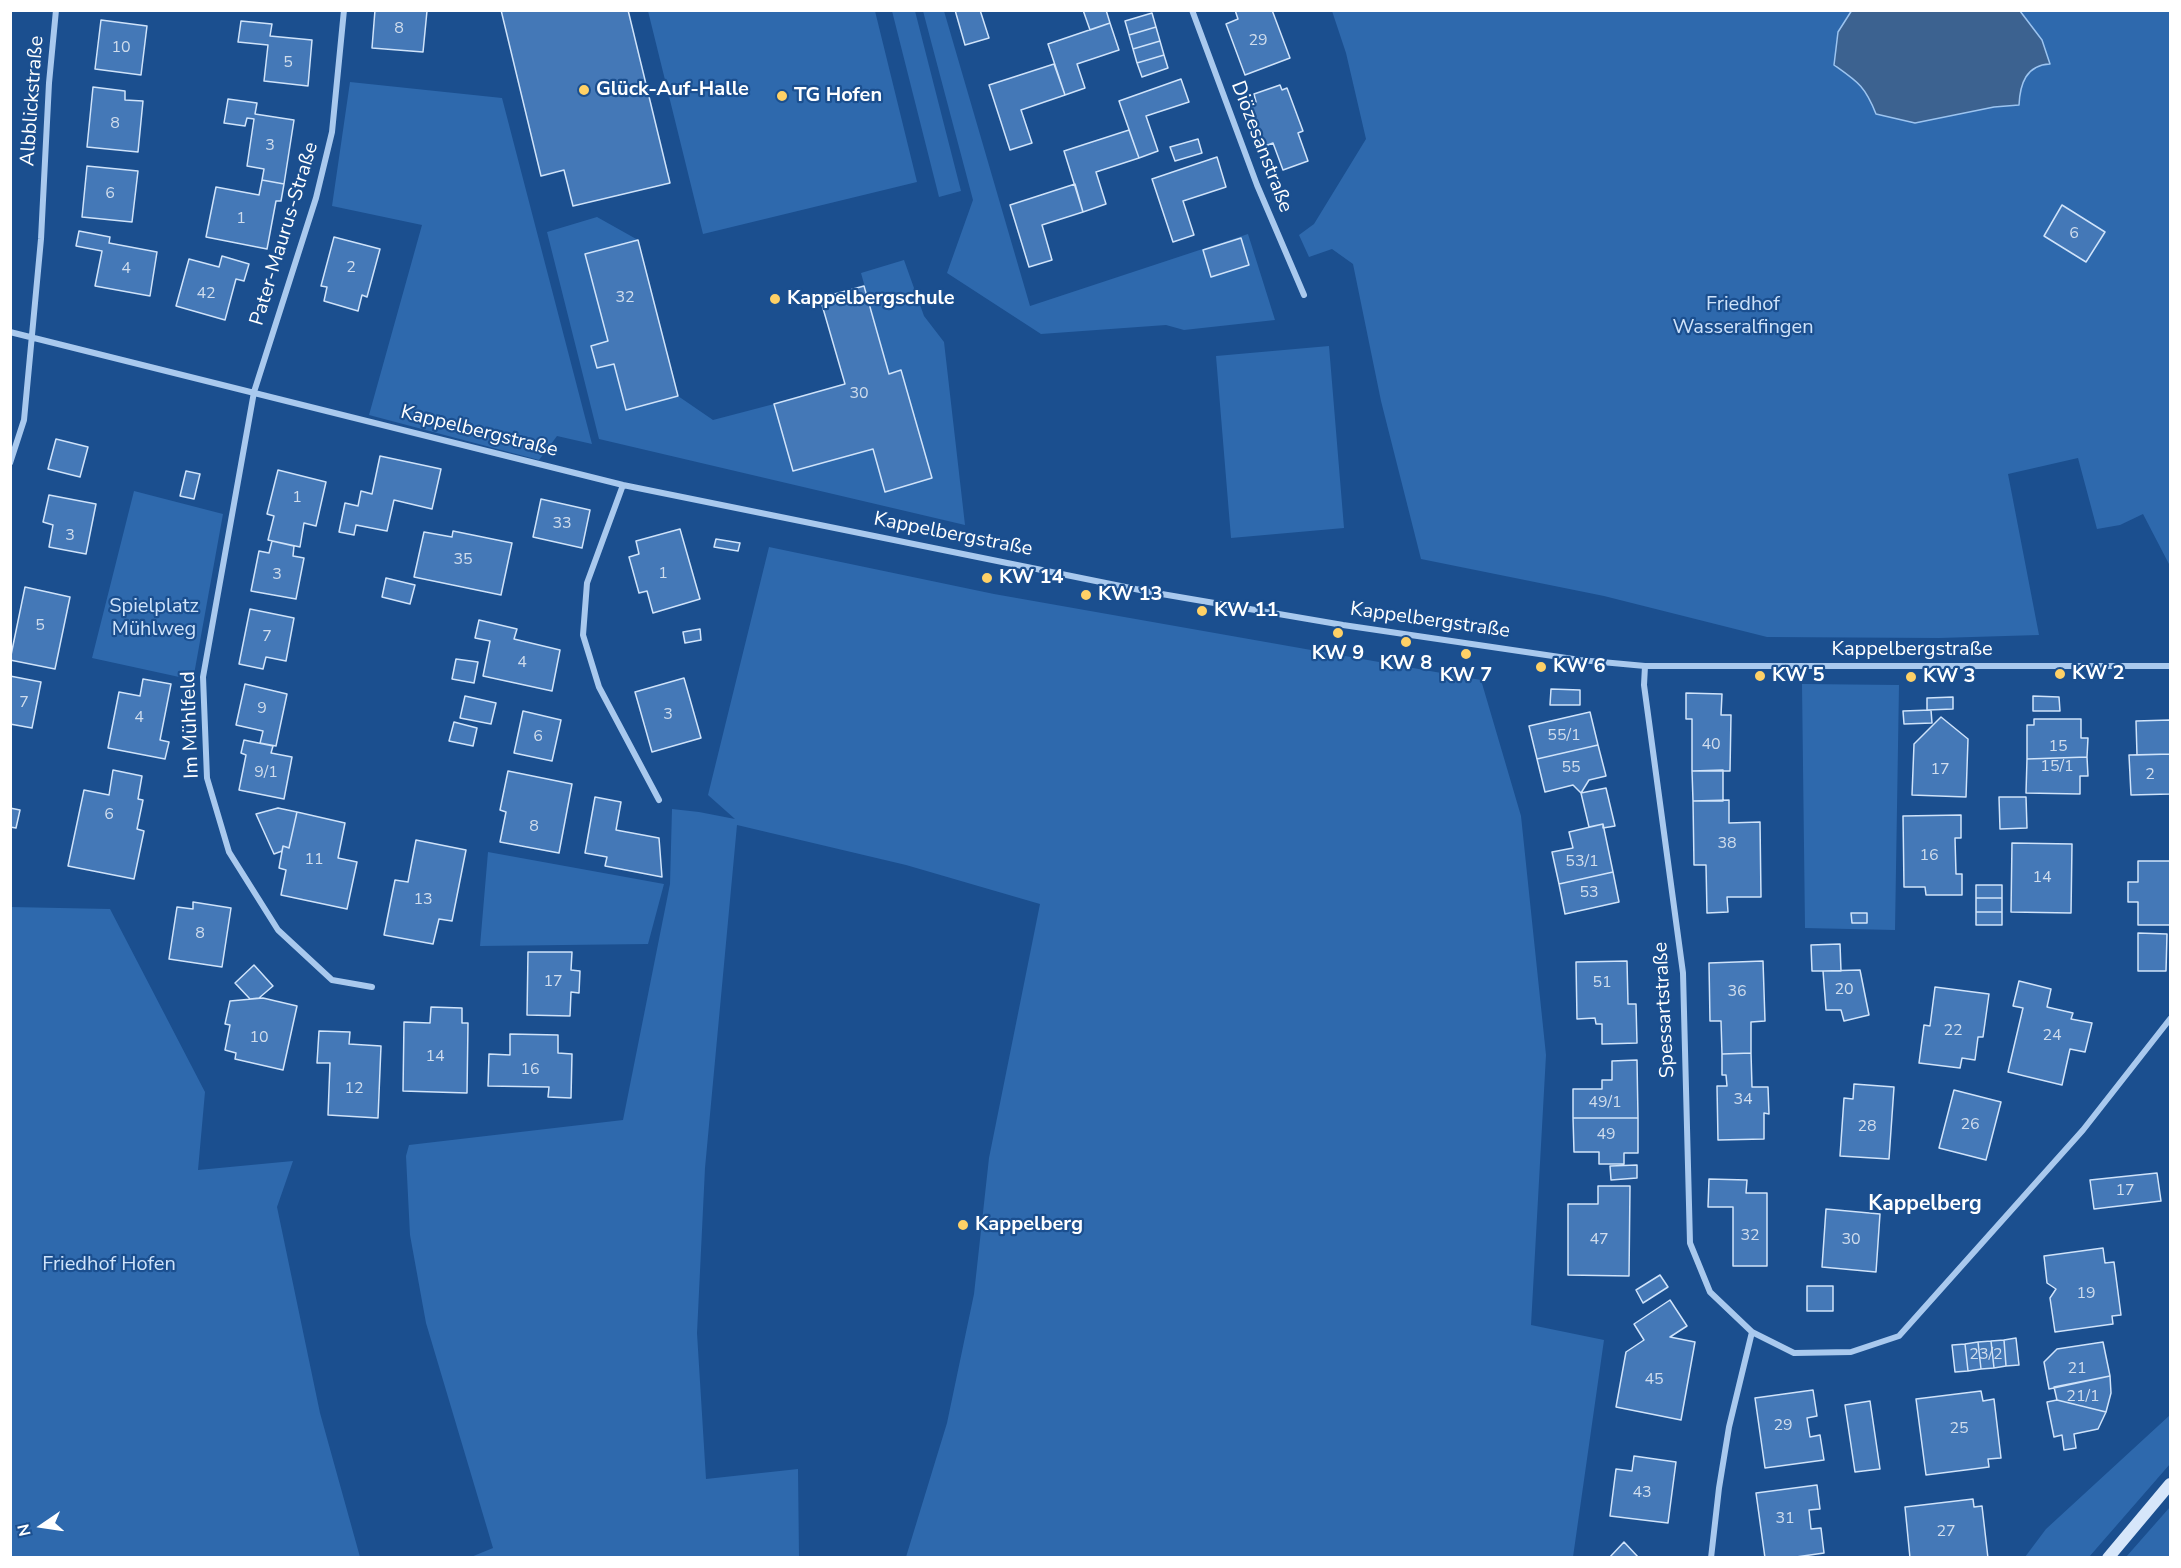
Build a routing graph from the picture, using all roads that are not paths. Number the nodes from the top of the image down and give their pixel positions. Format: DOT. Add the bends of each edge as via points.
graph roads {
  1 [pos="56,10"];
  2 [pos="344,10"];
  3 [pos="1191,10"];
  4 [pos="1304,295"];
  5 [pos="10,332"];
  6 [pos="32,337"];
  7 [pos="254,392"];
  8 [pos="10,463"];
  9 [pos="623,485"];
  10 [pos="1645,666"];
  11 [pos="2170,666"];
  12 [pos="659,800"];
  13 [pos="372,987"];
  14 [pos="2170,1019"];
  15 [pos="1752,1332"];
  16 [pos="2170,1484"];
  17 [pos="1711,1557"];
  18 [pos="2108,1557"];
  1 -- 6 [label="street, Albblickstraße"];
  2 -- 7 [label="street, Pater-Maurus-Straße" via="332,132 316,198"];
  3 -- 4 [label="street, Diözesanstraße" via="1257,185"];
  5 -- 6 [label="street, Kappelbergstraße"];
  6 -- 7 [label="street, Kappelbergstraße"];
  6 -- 8 [label="street, Albblickstraße" via="24,420"];
  7 -- 9 [label="street, Kappelbergstraße"];
  7 -- 13 [label="street, Im Mühlfeld" via="203,677 207,778 229,852 278,930 332,980"];
  9 -- 10 [label="street, Kappelbergstraße" via="1150,592 1343,625"];
  9 -- 12 [label="street" via="587,583 583,635 599,687"];
  10 -- 11 [label="street, Kappelbergstraße"];
  10 -- 15 [label="street, Spessartstraße" via="1644,684 1683,973 1690,1243 1710,1292"];
  14 -- 15 [label="street, Spessartstraße" via="2083,1130 1899,1336 1851,1352 1794,1353"];
  15 -- 17 [label="street" via="1729,1427"];
  16 -- 18 [label="main road"];
}
